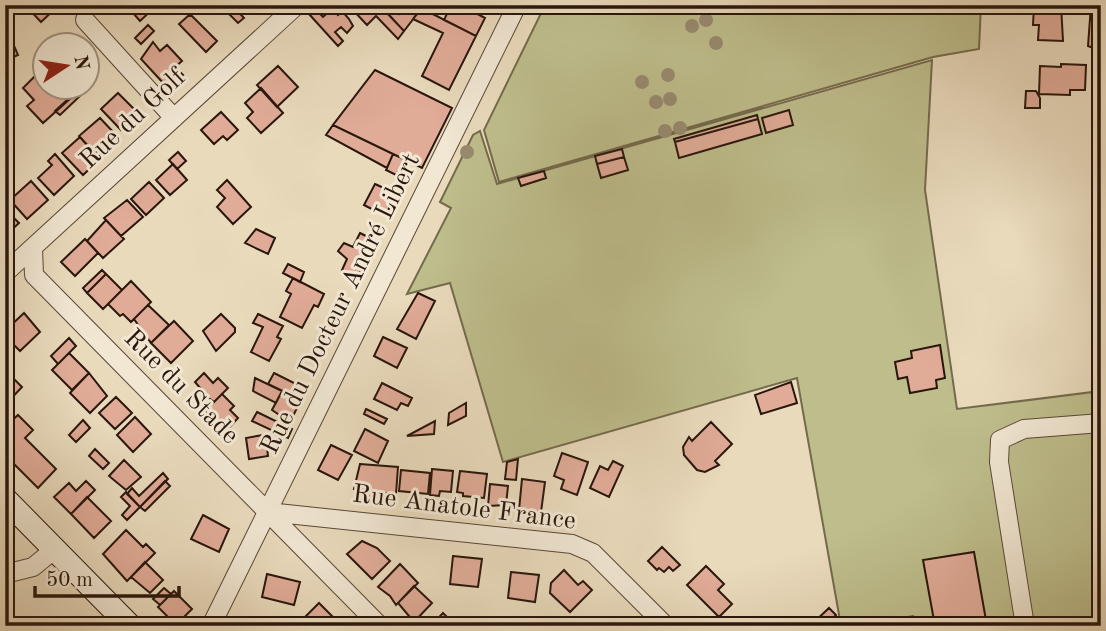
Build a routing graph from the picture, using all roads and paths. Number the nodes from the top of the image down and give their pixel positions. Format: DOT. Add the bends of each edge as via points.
graph roads {
  1 [pos="297,5"];
  2 [pos="517,5"];
  3 [pos="85,20"];
  4 [pos="174,118"];
  5 [pos="33,248"];
  6 [pos="5,273"];
  7 [pos="34,275"];
  8 [pos="1101,423"];
  9 [pos="5,499"];
  10 [pos="268,512"];
  11 [pos="55,550"];
  12 [pos="5,574"];
  13 [pos="130,626"];
  14 [pos="211,626"];
  15 [pos="380,626"];
  16 [pos="666,626"];
  17 [pos="1025,626"];
  1 -- 4 [label="street, Rue du Golf"];
  2 -- 10 [label="street, Rue du Docteur André Libert"];
  3 -- 4 [label="street"];
  4 -- 5 [label="street, Rue du Golf"];
  5 -- 6 [label="street, Rue du Golf"];
  5 -- 7 [label="street"];
  6 -- 7 [label="street"];
  7 -- 10 [label="street, Rue du Stade"];
  8 -- 17 [label="street" via="1024,429 1000,440 999,462"];
  9 -- 11 [label="main road"];
  10 -- 14 [label="street, Rue du Docteur André Libert"];
  10 -- 15 [label="street, Rue du Stade"];
  10 -- 16 [label="street, Rue Anatole France" via="572,544 593,553"];
  11 -- 12 [label="street" via="33,567"];
  11 -- 13 [label="main road"];
}
